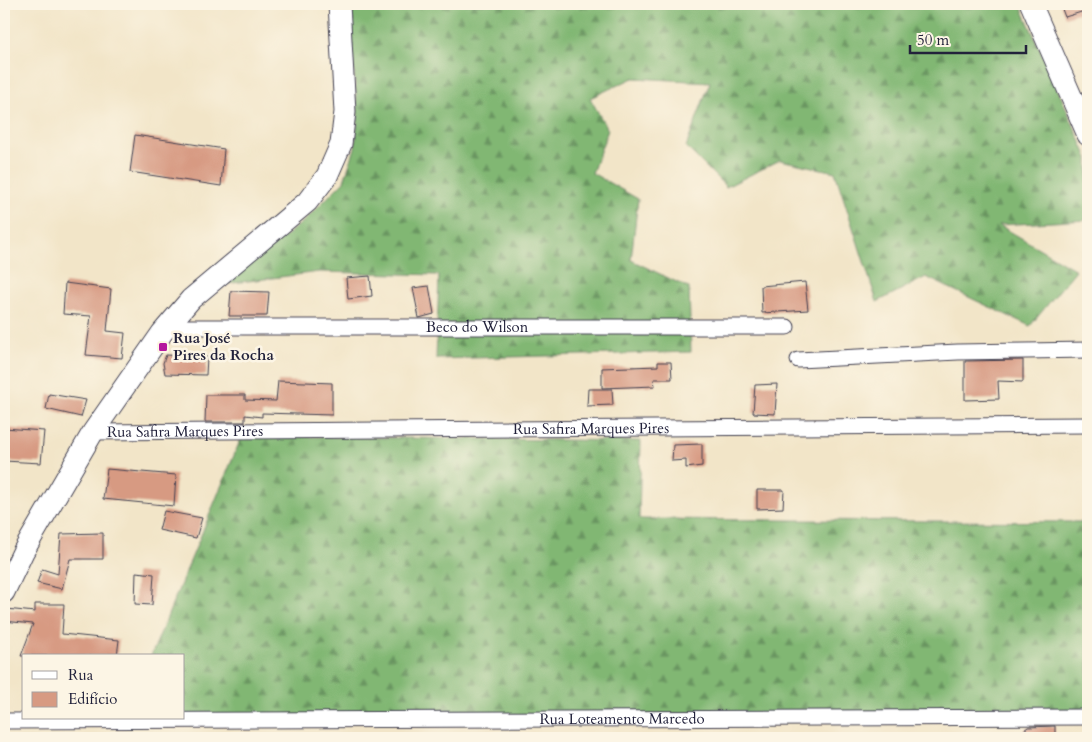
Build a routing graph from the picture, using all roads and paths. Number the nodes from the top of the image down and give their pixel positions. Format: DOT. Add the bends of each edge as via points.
graph roads {
  1 [pos="340,4"];
  2 [pos="1030,4"];
  3 [pos="1088,135"];
  4 [pos="168,327"];
  5 [pos="787,327"];
  6 [pos="1088,350"];
  7 [pos="798,360"];
  8 [pos="1088,426"];
  9 [pos="93,432"];
  10 [pos="4,592"];
  11 [pos="1088,717"];
  12 [pos="185,719"];
  13 [pos="4,720"];
  14 [pos="22,720"];
  1 -- 4 [label="street" via="345,112 341,144 327,176 307,202 191,299"];
  2 -- 3 [label="street"];
  4 -- 5 [label="street, Beco do Wilson"];
  4 -- 9 [label="street"];
  6 -- 7 [label="street"];
  8 -- 9 [label="street, Rua Safira Marques Pires"];
  9 -- 10 [label="street" via="23,552"];
  11 -- 12 [label="street, Rua Loteamento Marcedo"];
  13 -- 14 [label="street, Rua Loteamento Marcedo"];
}
